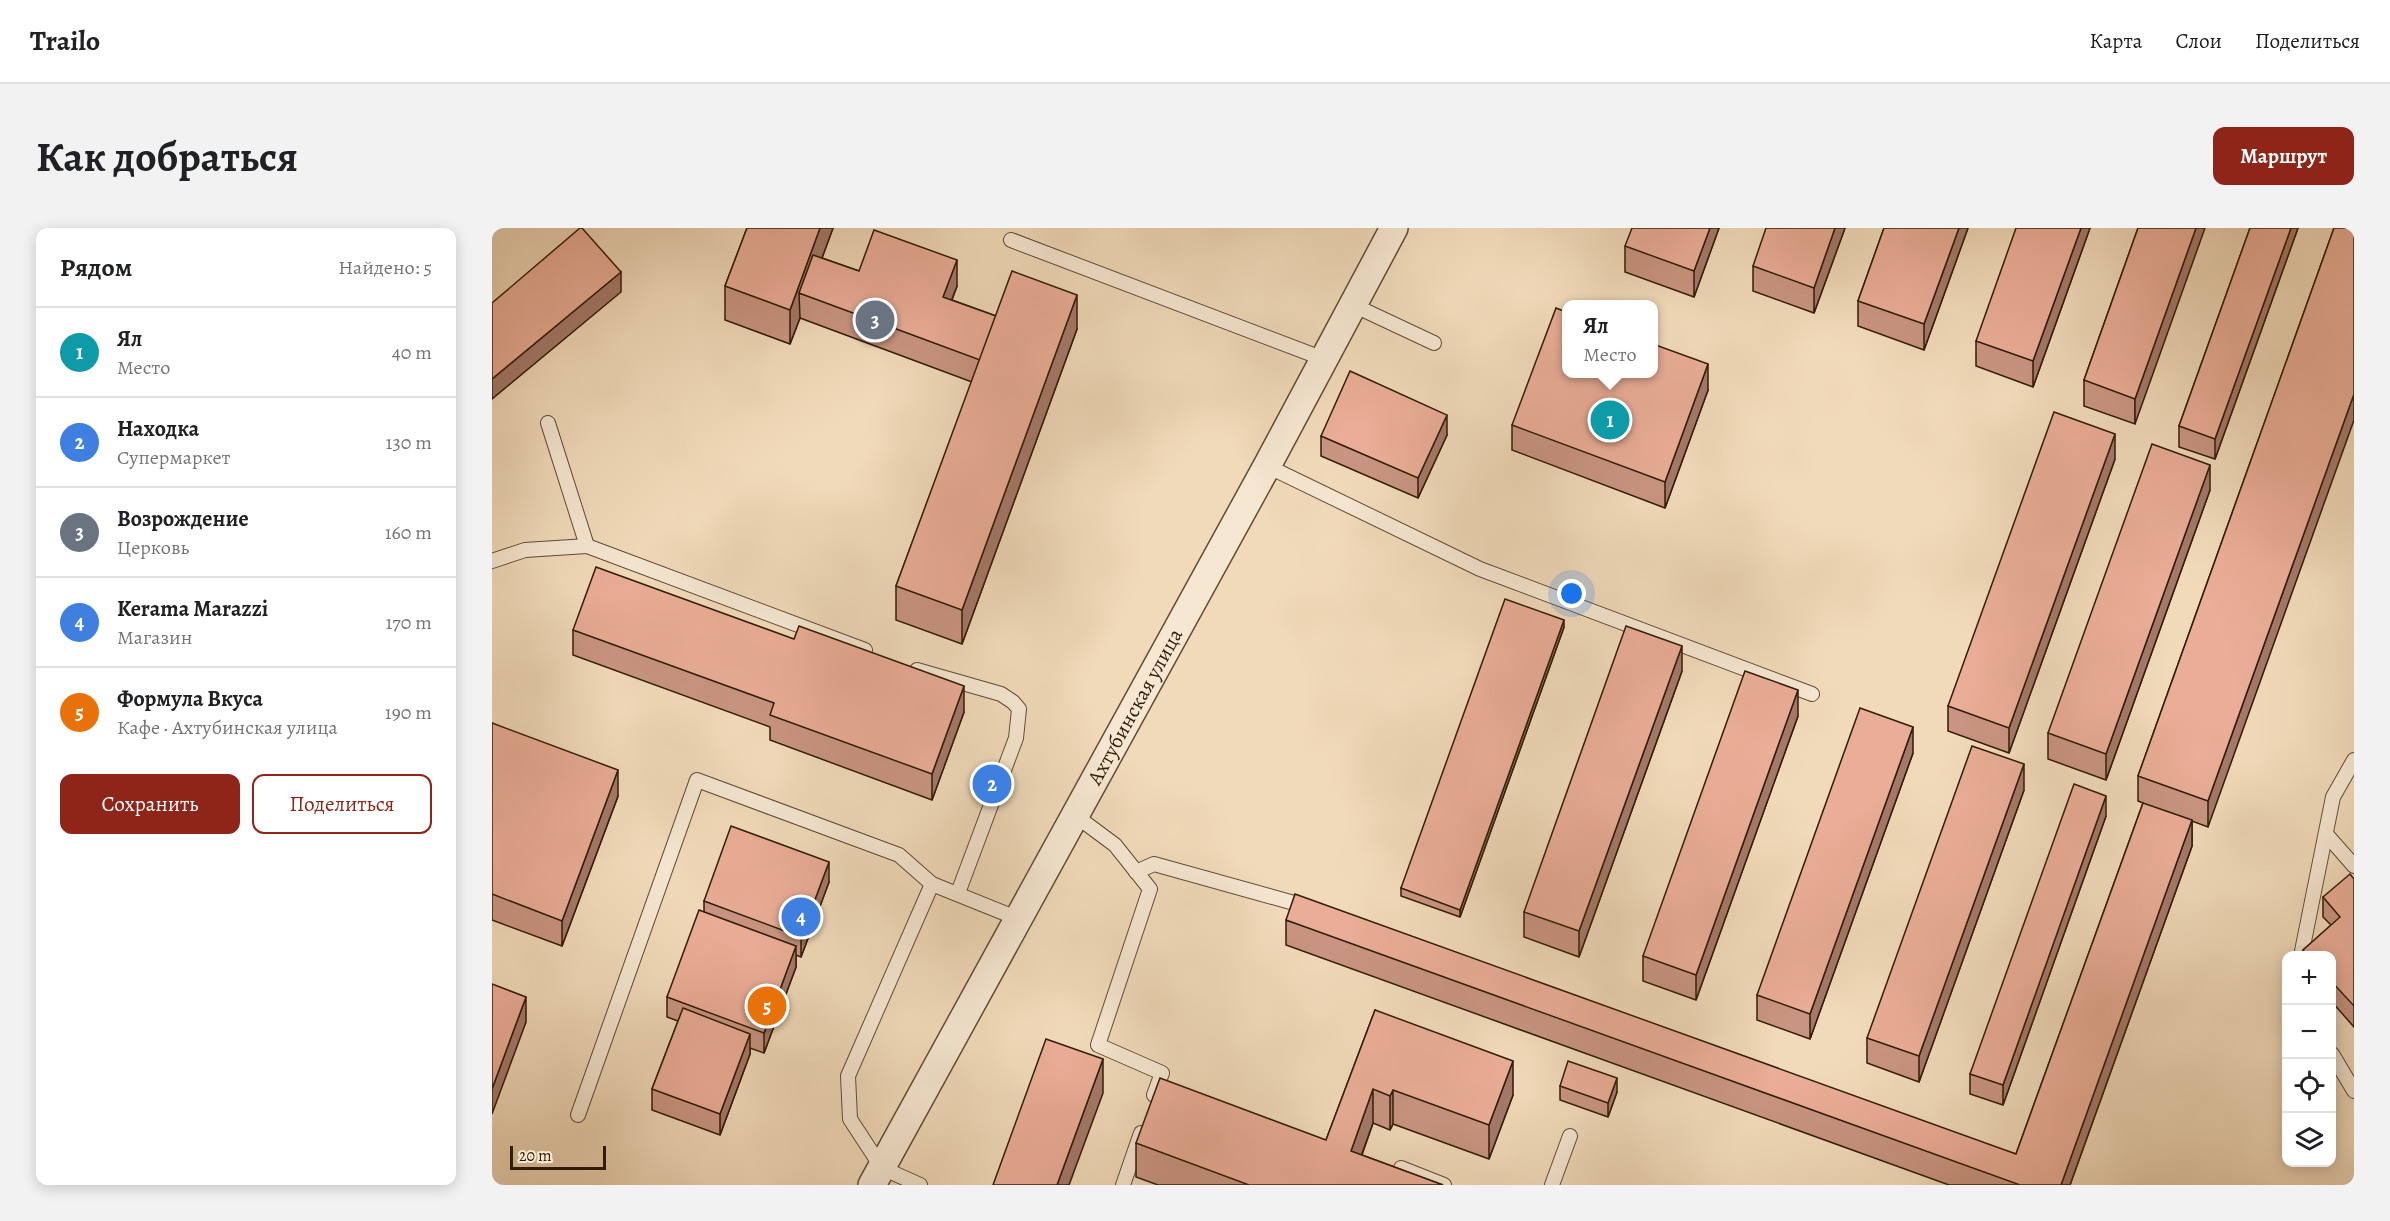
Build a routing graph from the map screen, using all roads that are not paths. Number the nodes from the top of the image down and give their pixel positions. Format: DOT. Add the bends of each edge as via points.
graph roads {
  1 [pos="1395,228"];
  2 [pos="1011,240"];
  3 [pos="1353,305"];
  4 [pos="1434,343"];
  5 [pos="1324,360"];
  6 [pos="548,423"];
  7 [pos="1267,466"];
  8 [pos="587,546"];
  9 [pos="492,561"];
  10 [pos="883,657"];
  11 [pos="904,665"];
  12 [pos="1812,694"];
  13 [pos="2354,760"];
  14 [pos="1076,816"];
  15 [pos="2326,834"];
  16 [pos="2354,866"];
  17 [pos="1136,872"];
  18 [pos="932,884"];
  19 [pos="958,893"];
  20 [pos="1294,903"];
  21 [pos="1019,919"];
  22 [pos="2302,951"];
  23 [pos="2335,1059"];
  24 [pos="2352,1083"];
  25 [pos="578,1115"];
  26 [pos="1570,1136"];
  27 [pos="1401,1168"];
  28 [pos="877,1176"];
  29 [pos="920,1185"];
  30 [pos="1123,1185"];
  31 [pos="1444,1185"];
  32 [pos="1552,1185"];
  1 -- 3 [label="street, Ахтубинская улица"];
  2 -- 5 [label="lane"];
  3 -- 4 [label="lane"];
  3 -- 5 [label="street, Ахтубинская улица"];
  5 -- 7 [label="street, Ахтубинская улица"];
  6 -- 8 [label="lane"];
  7 -- 12 [label="lane" via="1480,569"];
  7 -- 14 [label="street, Ахтубинская улица"];
  8 -- 9 [label="lane" via="525,550"];
  8 -- 10 [label="lane"];
  11 -- 19 [label="lane" via="1001,694 1018,709 1016,738"];
  13 -- 15 [label="lane" via="2333,797"];
  14 -- 17 [label="lane" via="1115,845"];
  14 -- 21 [label="street, Ахтубинская улица"];
  15 -- 16 [label="lane"];
  15 -- 22 [label="lane"];
  17 -- 20 [label="lane" via="1154,864"];
  17 -- 30 [label="lane" via="1150,889 1098,1045 1162,1073"];
  18 -- 19 [label="lane"];
  18 -- 25 [label="lane" via="899,855 697,780"];
  18 -- 28 [label="lane" via="848,1076 850,1119"];
  19 -- 21 [label="lane"];
  21 -- 28 [label="street, Ахтубинская улица"];
  23 -- 24 [label="lane"];
  26 -- 32 [label="lane"];
  27 -- 31 [label="lane"];
  28 -- 29 [label="lane"];
}
